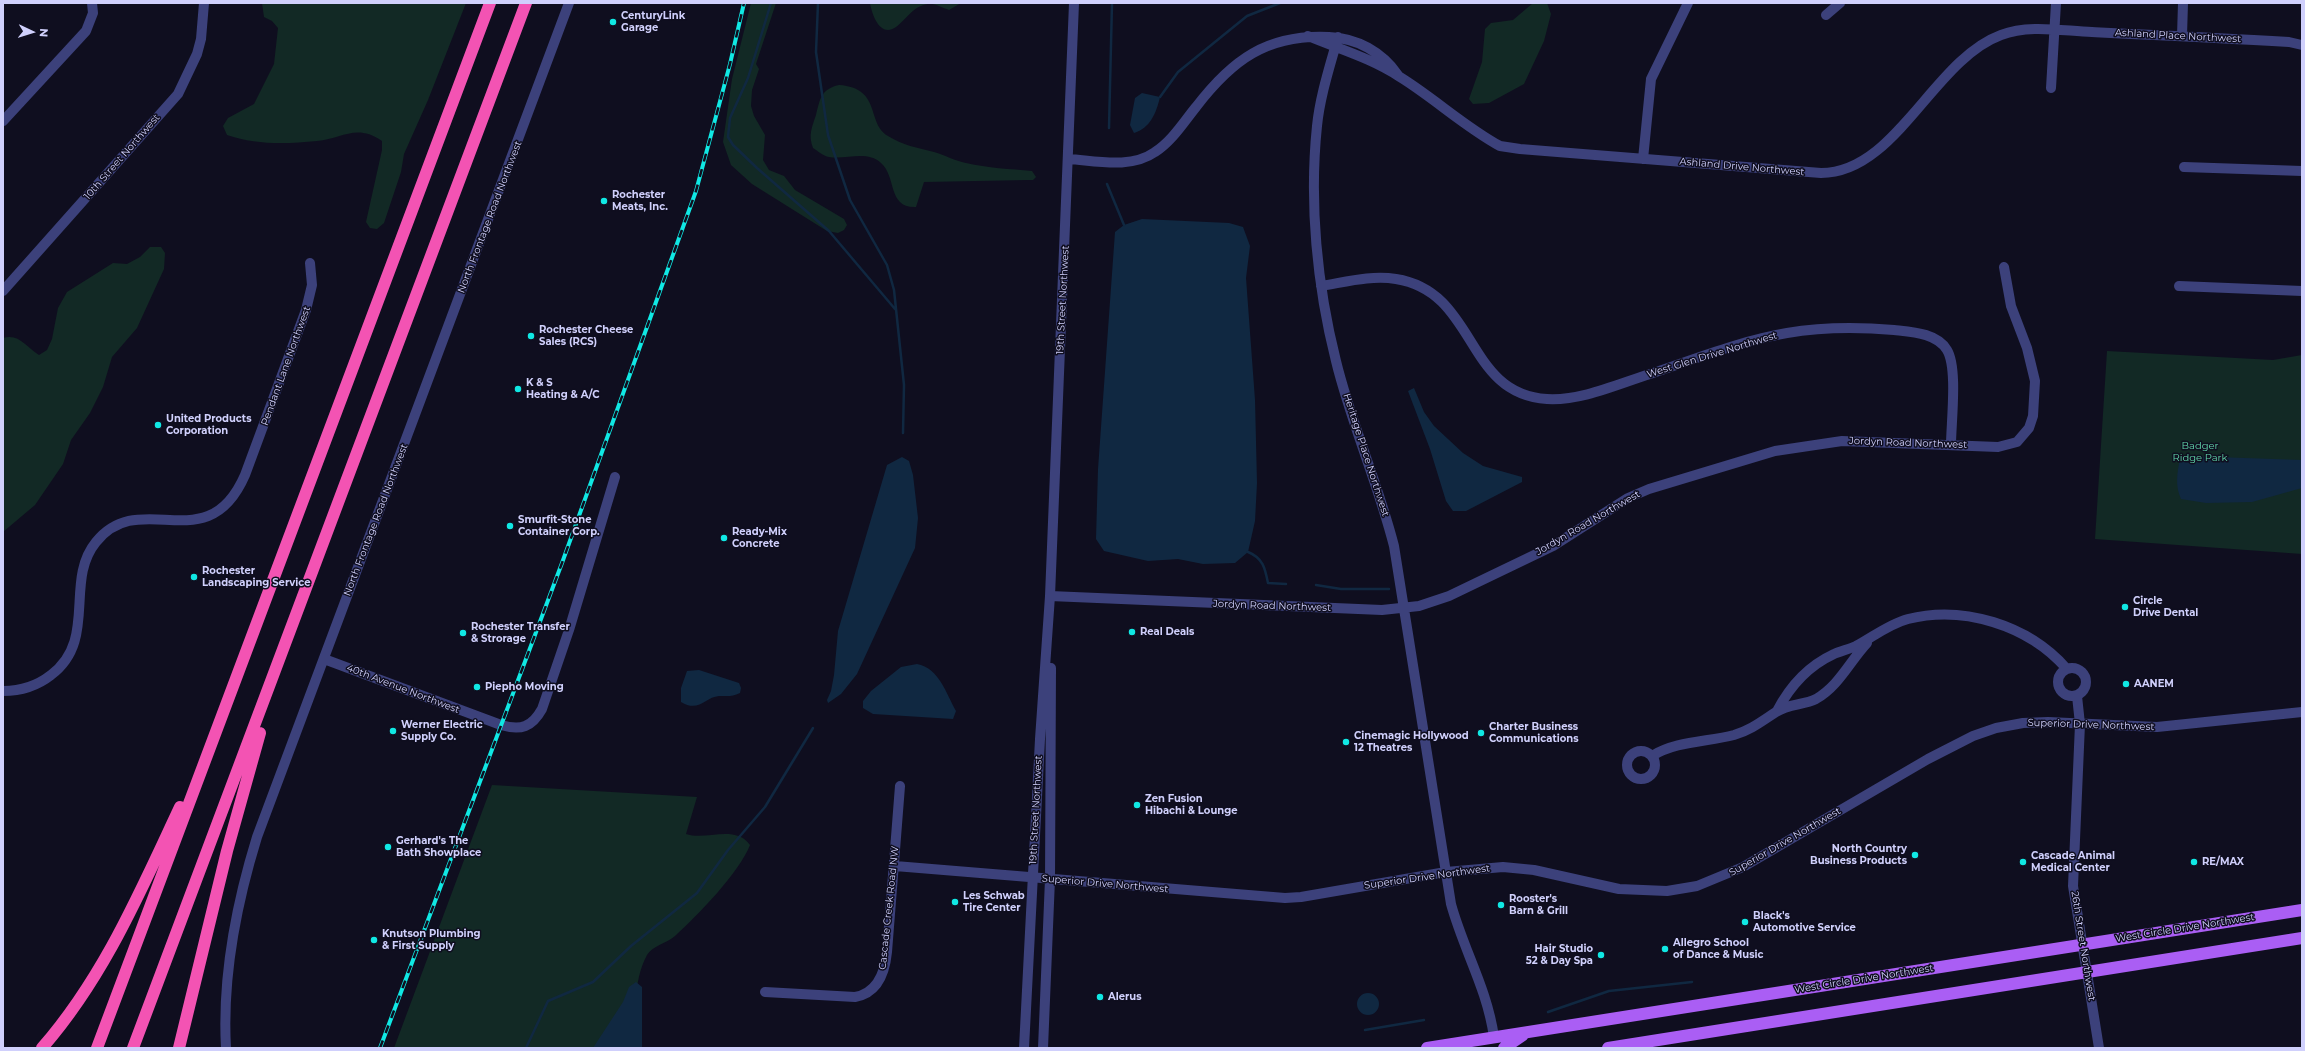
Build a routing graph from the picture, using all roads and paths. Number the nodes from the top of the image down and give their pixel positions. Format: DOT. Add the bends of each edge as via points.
graph roads {
  1 [pos="92,3"];
  2 [pos="204,3"];
  3 [pos="490,3"];
  4 [pos="526,3"];
  5 [pos="570,3"];
  6 [pos="1074,3"];
  7 [pos="1688,3"];
  8 [pos="1840,3"];
  9 [pos="2056,3"];
  10 [pos="2183,3"];
  11 [pos="1826,15"];
  12 [pos="2054,31"];
  13 [pos="1308,36"];
  14 [pos="2182,36"];
  15 [pos="1338,37"];
  16 [pos="2302,45"];
  17 [pos="1335,48"];
  18 [pos="1399,76"];
  19 [pos="2051,88"];
  20 [pos="3,121"];
  21 [pos="1643,159"];
  22 [pos="1069,160"];
  23 [pos="2184,167"];
  24 [pos="2302,171"];
  25 [pos="310,263"];
  26 [pos="2004,267"];
  27 [pos="1322,286"];
  28 [pos="2179,286"];
  29 [pos="3,291"];
  30 [pos="2302,291"];
  31 [pos="1951,445"];
  32 [pos="615,478"];
  33 [pos="315,564"];
  34 [pos="1050,596"];
  35 [pos="1404,608"];
  36 [pos="1873,637"];
  37 [pos="324,659"];
  38 [pos="2066,668"];
  39 [pos="3,691"];
  40 [pos="2077,696"];
  41 [pos="1777,711"];
  42 [pos="2302,712"];
  43 [pos="219,722"];
  44 [pos="2080,724"];
  45 [pos="1652,756"];
  46 [pos="900,786"];
  47 [pos="894,866"];
  48 [pos="1446,872"];
  49 [pos="1033,878"];
  50 [pos="1050,879"];
  51 [pos="2302,910"];
  52 [pos="2302,938"];
  53 [pos="2081,944"];
  54 [pos="2087,972"];
  55 [pos="765,992"];
  56 [pos="1528,1032"];
  57 [pos="1494,1037"];
  58 [pos="42,1048"];
  59 [pos="97,1048"];
  60 [pos="133,1048"];
  61 [pos="179,1048"];
  62 [pos="226,1048"];
  63 [pos="1024,1048"];
  64 [pos="1042,1048"];
  65 [pos="1427,1048"];
  66 [pos="1504,1048"];
  67 [pos="1608,1048"];
  68 [pos="2100,1048"];
  1 -- 20 [label="street" via="93,13 86,31"];
  2 -- 29 [label="street, 10th Street Northwest" via="197,54 178,94"];
  3 -- 43 [label="highway"];
  4 -- 33 [label="highway"];
  5 -- 37 [label="street, North Frontage Road Northwest"];
  6 -- 22 [label="street, 19th Street Northwest"];
  7 -- 21 [label="street" via="1651,79"];
  8 -- 11 [label="street"];
  9 -- 12 [label="street"];
  10 -- 14 [label="street"];
  12 -- 14 [label="street, Ashland Place Northwest"];
  12 -- 19 [label="street"];
  12 -- 21 [label="street, Ashland Drive Northwest" via="2010,32 1976,48 1882,146 1848,170 1821,173"];
  13 -- 15 [label="street, Ashland Drive Northwest"];
  13 -- 17 [label="street, Ashland Drive Northwest"];
  13 -- 22 [label="street, Ashland Drive Northwest" via="1271,44 1236,64 1218,79 1171,140 1155,153 1137,161"];
  14 -- 16 [label="street, Ashland Place Northwest"];
  15 -- 17 [label="street, Heritage Place Northwest"];
  15 -- 18 [label="street, Ashland Drive Northwest" via="1375,51 1389,62"];
  17 -- 18 [label="street, Ashland Drive Northwest" via="1351,52"];
  17 -- 27 [label="street, Heritage Place Northwest" via="1317,124 1315,148 1315,203"];
  18 -- 21 [label="street, Ashland Drive Northwest" via="1500,146"];
  22 -- 34 [label="street, 19th Street Northwest"];
  23 -- 24 [label="street"];
  25 -- 39 [label="street, Pendant Lane Northwest" via="312,285 306,310 246,475 237,492 220,511 198,520 188,522 142,518 120,523 107,531 95,543 86,562 76,641 68,657 57,671 44,681 28,688"];
  26 -- 31 [label="street, Jordyn Road Northwest" via="2011,306 2027,348 2035,381 2033,416 2029,428 2017,442 2008,445"];
  27 -- 31 [label="street, West Glen Drive Northwest" via="1378,277 1414,283 1444,302 1485,366 1504,386 1530,397 1561,399 1595,392 1756,340 1788,333 1856,328 1925,335 1940,341 1950,356"];
  27 -- 35 [label="street, Heritage Place Northwest" via="1336,361 1385,510"];
  28 -- 30 [label="street"];
  31 -- 35 [label="street, Jordyn Road Northwest" via="1842,441 1799,446 1760,455 1649,489 1609,509 1553,546 1450,596"];
  32 -- 37 [label="street, 40th Avenue Northwest" via="569,630 542,708 538,716 526,727 513,728 501,725"];
  33 -- 60 [label="highway"];
  33 -- 61 [label="highway" via="245,783"];
  34 -- 35 [label="street, Jordyn Road Northwest" via="1382,610"];
  34 -- 49 [label="street, 19th Street Northwest"];
  34 -- 50 [label="street, 19th Street Northwest"];
  35 -- 48 [label="street, Heritage Place Northwest"];
  36 -- 38 [label="street" via="1892,625 1926,616 1982,619 2017,631 2031,639"];
  36 -- 41 [label="street" via="1825,658 1812,667 1799,678"];
  36 -- 41 [label="street" via="1855,656 1838,681 1816,699"];
  37 -- 62 [label="street, North Frontage Road Northwest" via="265,814 248,869 234,928 229,964"];
  38 -- 40 [label="street" via="2059,677 2059,688 2065,695"];
  38 -- 40 [label="street" via="2077,669 2085,676 2086,688"];
  40 -- 44 [label="street, 26th Street Northwest"];
  41 -- 45 [label="street" via="1762,723 1735,735 1682,744 1661,750"];
  42 -- 44 [label="street, Superior Drive Northwest" via="2157,727"];
  43 -- 58 [label="highway" via="116,943 78,1003"];
  43 -- 59 [label="highway"];
  44 -- 48 [label="street, Superior Drive Northwest" via="2023,723 1973,736 1928,759 1744,867 1697,886 1667,891 1637,890 1534,870 1503,867"];
  44 -- 53 [label="street, 26th Street Northwest" via="2073,886"];
  46 -- 47 [label="street, Cascade Creek Road NW"];
  47 -- 49 [label="street, Superior Drive Northwest"];
  47 -- 55 [label="street, Cascade Creek Road NW" via="886,962 874,988 862,996 847,997"];
  48 -- 50 [label="street, Superior Drive Northwest" via="1285,898"];
  48 -- 57 [label="street, Heritage Place Northwest" via="1457,926 1480,978"];
  49 -- 50 [label="street, Superior Drive Northwest"];
  49 -- 63 [label="street, 19th Street Northwest"];
  50 -- 64 [label="street, 19th Street Northwest"];
  51 -- 53 [label="main road, West Circle Drive Northwest"];
  52 -- 54 [label="main road"];
  53 -- 54 [label="street, 26th Street Northwest"];
  53 -- 56 [label="main road, West Circle Drive Northwest"];
  54 -- 67 [label="main road"];
  54 -- 68 [label="street, 26th Street Northwest"];
  56 -- 57 [label="main road, West Circle Drive Northwest"];
  56 -- 66 [label="main road"];
  57 -- 65 [label="main road, West Circle Drive Northwest"];
}
